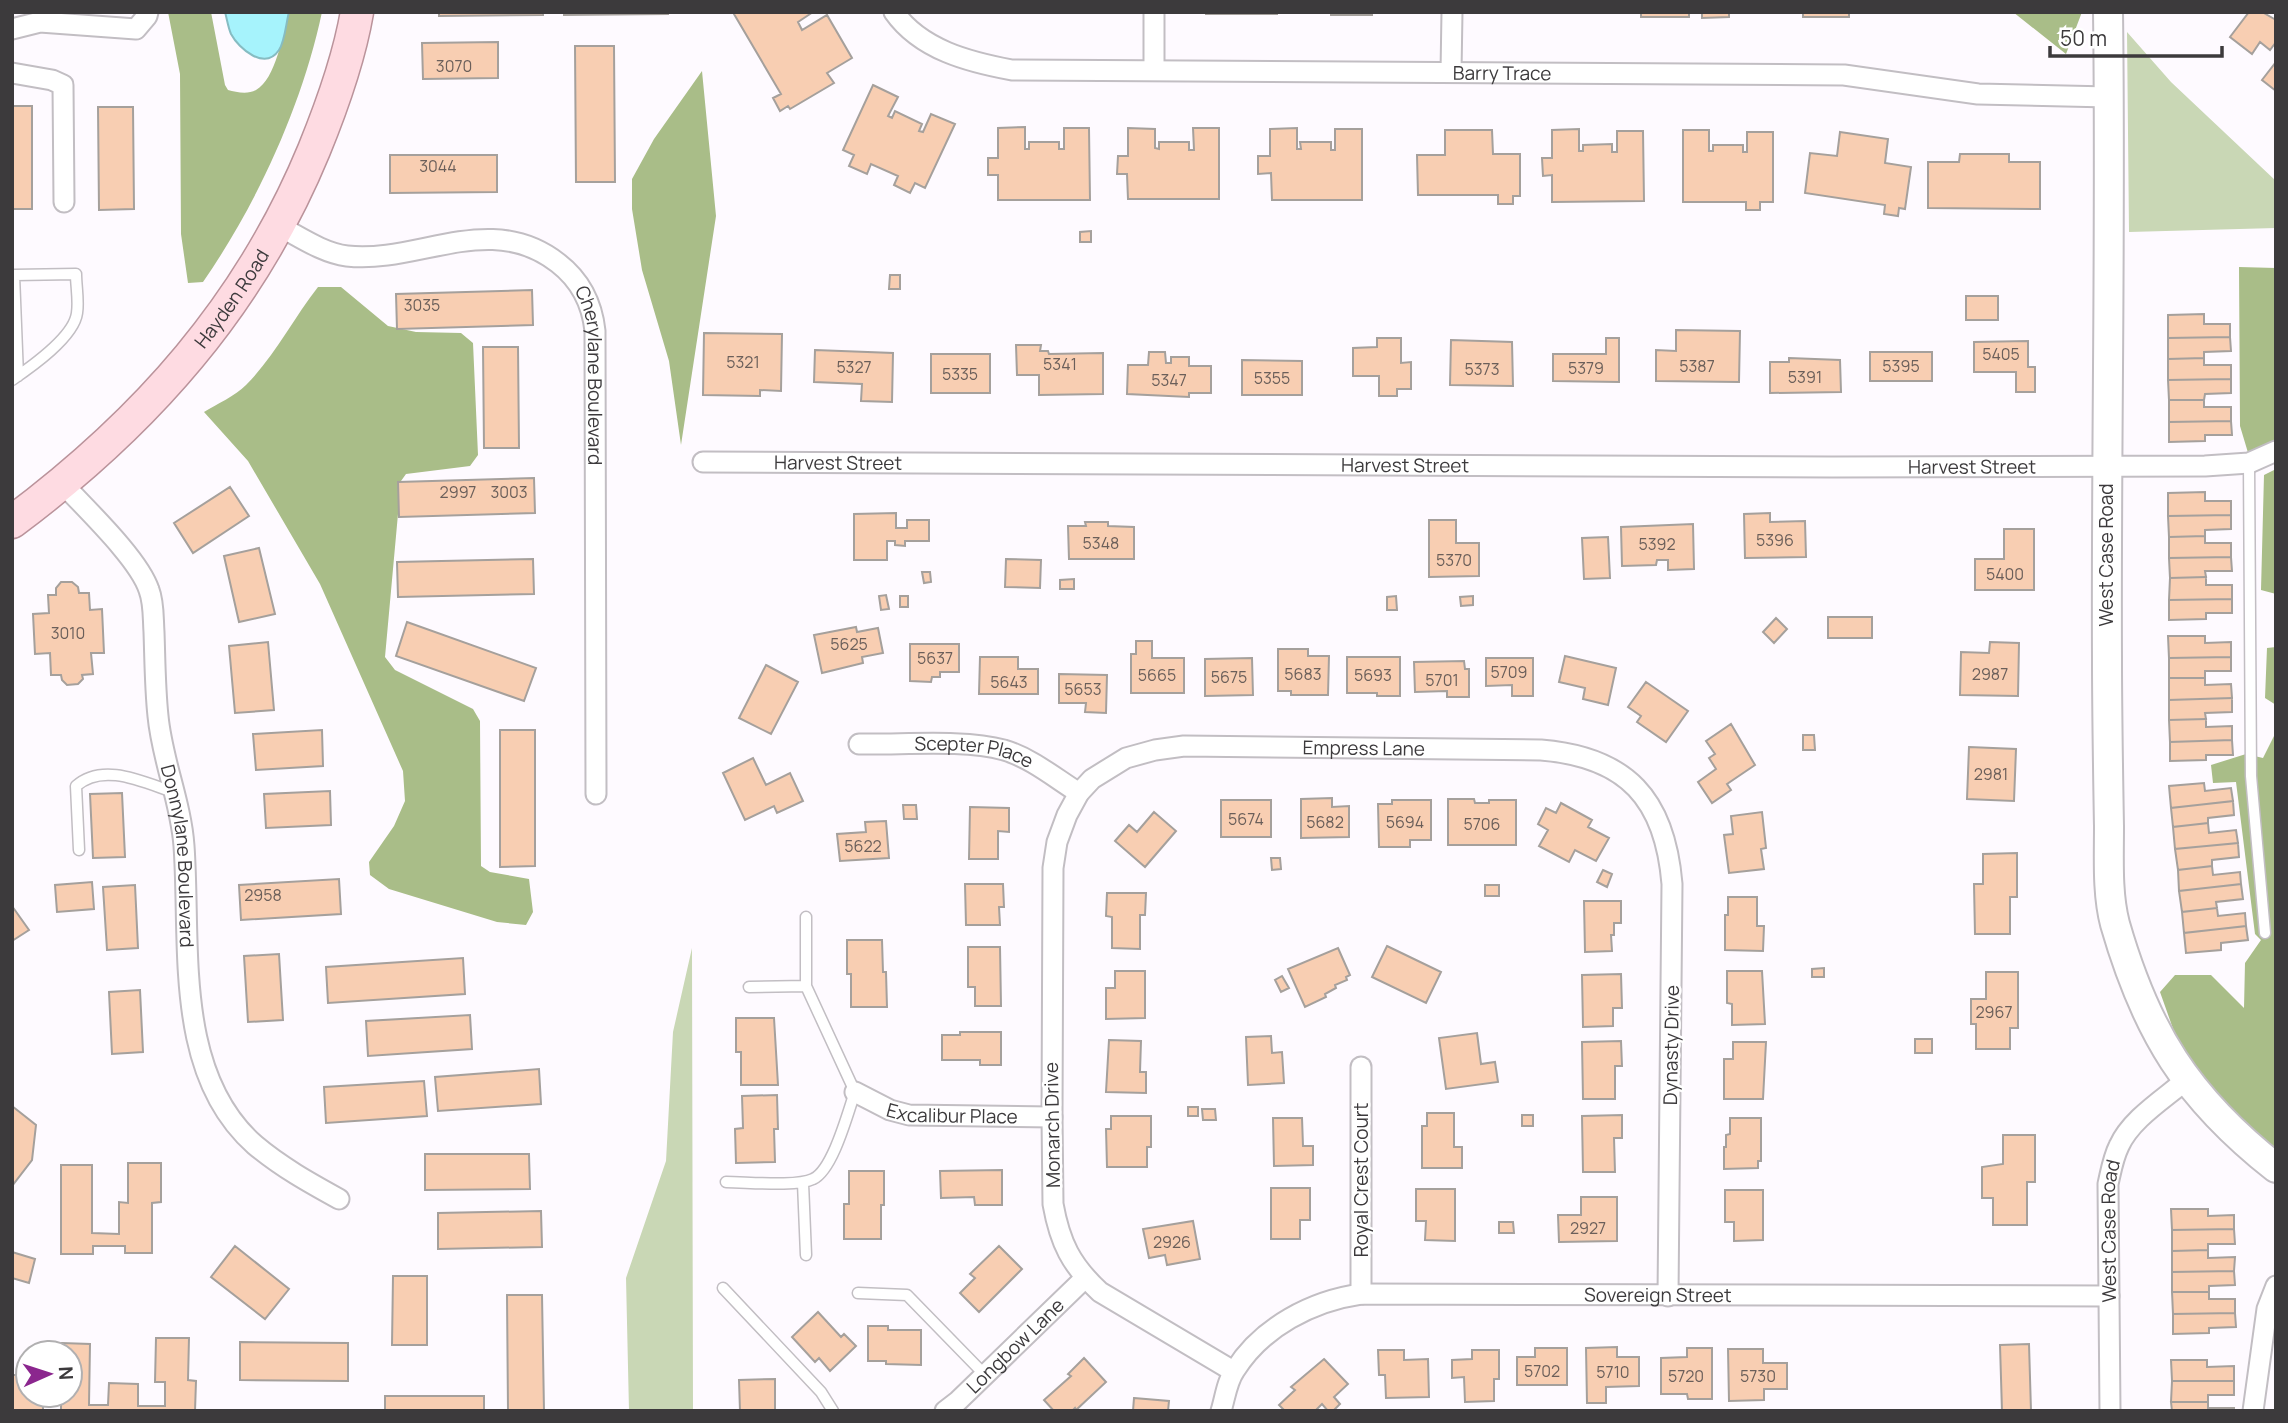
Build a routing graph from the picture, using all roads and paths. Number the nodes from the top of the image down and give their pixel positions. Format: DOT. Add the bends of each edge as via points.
graph roads {
  1 [pos="148,12"];
  2 [pos="357,12"];
  3 [pos="1154,12"];
  4 [pos="1452,12"];
  5 [pos="2108,12"];
  6 [pos="899,19"];
  7 [pos="12,29"];
  8 [pos="1154,70"];
  9 [pos="1451,72"];
  10 [pos="12,73"];
  11 [pos="2109,97"];
  12 [pos="64,202"];
  13 [pos="279,226"];
  14 [pos="15,378"];
  15 [pos="2276,451"];
  16 [pos="703,462"];
  17 [pos="2249,463"];
  18 [pos="2106,465"];
  19 [pos="63,484"];
  20 [pos="12,522"];
  21 [pos="859,744"];
  22 [pos="174,792"];
  23 [pos="1079,793"];
  24 [pos="596,794"];
  25 [pos="1646,801"];
  26 [pos="79,850"];
  27 [pos="806,917"];
  28 [pos="2265,933"];
  29 [pos="806,986"];
  30 [pos="749,987"];
  31 [pos="1360,1067"];
  32 [pos="2186,1080"];
  33 [pos="855,1092"];
  34 [pos="1052,1118"];
  35 [pos="2276,1168"];
  36 [pos="726,1182"];
  37 [pos="803,1183"];
  38 [pos="339,1199"];
  39 [pos="806,1255"];
  40 [pos="1085,1278"];
  41 [pos="2276,1286"];
  42 [pos="723,1288"];
  43 [pos="859,1293"];
  44 [pos="1361,1294"];
  45 [pos="1668,1296"];
  46 [pos="2109,1296"];
  47 [pos="1233,1371"];
  48 [pos="985,1375"];
  49 [pos="834,1411"];
  50 [pos="945,1411"];
  51 [pos="1221,1411"];
  52 [pos="2110,1411"];
  53 [pos="2253,1411"];
  1 -- 7 [label="street" via="136,29 40,22"];
  2 -- 13 [label="main road, Hayden Road" via="330,108"];
  3 -- 8 [label="street"];
  4 -- 9 [label="street"];
  5 -- 11 [label="main road, West Case Road"];
  6 -- 8 [label="street, Barry Trace" via="937,48 974,63 1012,70"];
  8 -- 9 [label="street, Barry Trace"];
  9 -- 11 [label="street, Barry Trace" via="1844,75 1978,94"];
  10 -- 12 [label="street" via="63,85"];
  11 -- 18 [label="main road, West Case Road"];
  13 -- 19 [label="main road, Hayden Road" via="192,356"];
  13 -- 24 [label="street, Cherylane Boulevard" via="332,254 348,256 481,238 525,245 565,268 587,298 595,331"];
  14 -- 14 [label="lane" via="43,359 77,315 76,274 14,275"];
  15 -- 17 [label="street"];
  16 -- 18 [label="street, Harvest Street"];
  17 -- 18 [label="street, Harvest Street"];
  17 -- 28 [label="lane" via="2250,776"];
  18 -- 32 [label="main road, West Case Road" via="2108,822 2114,920 2132,977"];
  19 -- 20 [label="main road, Hayden Road"];
  19 -- 22 [label="street, Donnylane Boulevard" via="139,571 150,591 158,715"];
  21 -- 23 [label="street, Scepter Place" via="1003,750"];
  22 -- 26 [label="lane" via="115,775 84,780 76,786"];
  22 -- 38 [label="street, Donnylane Boulevard" via="184,844 192,1009 206,1072 223,1107 246,1136 290,1171"];
  23 -- 25 [label="street, Empress Lane" via="1109,767 1155,750 1303,746 1560,751 1613,769"];
  23 -- 34 [label="street, Monarch Drive" via="1057,842 1053,868"];
  25 -- 45 [label="street, Dynasty Drive" via="1667,841 1672,884"];
  27 -- 29 [label="lane"];
  29 -- 30 [label="lane"];
  29 -- 33 [label="lane"];
  31 -- 44 [label="street, Royal Crest Court"];
  32 -- 35 [label="main road, West Case Road" via="2211,1110"];
  32 -- 46 [label="street, West Case Road" via="2133,1126 2113,1161 2108,1184"];
  33 -- 34 [label="street, Excalibur Place" via="909,1115"];
  33 -- 37 [label="lane" via="837,1146 817,1178"];
  34 -- 40 [label="street, Monarch Drive" via="1058,1231"];
  36 -- 37 [label="lane"];
  37 -- 39 [label="lane"];
  40 -- 47 [label="street, Monarch Drive" via="1100,1292"];
  40 -- 48 [label="street, Longbow Lane"];
  41 -- 53 [label="street" via="2267,1309"];
  42 -- 49 [label="lane"];
  43 -- 48 [label="lane" via="907,1295"];
  44 -- 45 [label="street, Sovereign Street"];
  44 -- 47 [label="street, Sovereign Street" via="1343,1296 1279,1324"];
  45 -- 46 [label="street, Sovereign Street"];
  46 -- 52 [label="street, West Case Road"];
  47 -- 51 [label="street"];
  48 -- 50 [label="street, Longbow Lane"];
}
